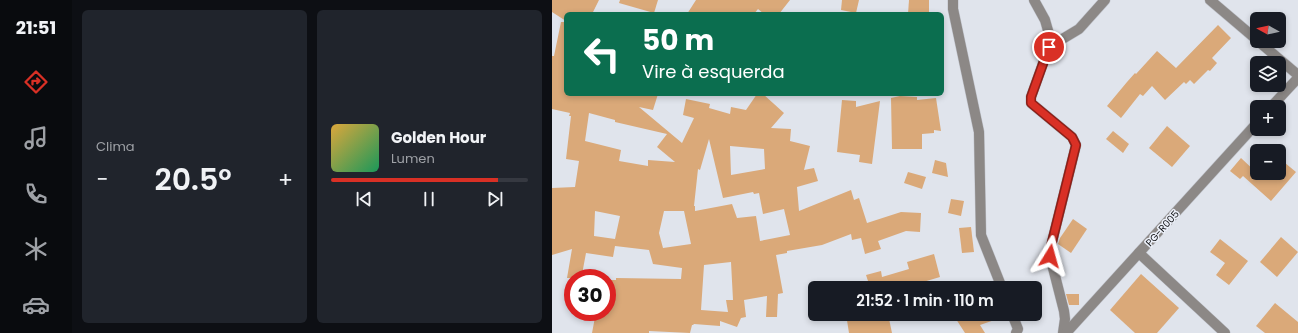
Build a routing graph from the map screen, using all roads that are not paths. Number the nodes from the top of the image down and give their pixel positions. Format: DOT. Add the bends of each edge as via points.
graph roads {
  1 [pos="953,0"];
  2 [pos="1034,0"];
  3 [pos="1105,0"];
  4 [pos="1210,0"];
  5 [pos="1250,35"];
  6 [pos="1049,47"];
  7 [pos="1265,48"];
  8 [pos="1298,76"];
  9 [pos="1277,100"];
  10 [pos="1250,131"];
  11 [pos="1139,253"];
  12 [pos="999,281"];
  13 [pos="1015,321"];
  14 [pos="1016,333"];
  15 [pos="1063,333"];
  16 [pos="1066,333"];
  17 [pos="1225,333"];
  1 -- 12 [label="street" via="979,132 981,235"];
  2 -- 6 [label="street" via="1045,20 1051,41"];
  3 -- 6 [label="street" via="1079,29"];
  4 -- 5 [label="street"];
  6 -- 15 [label="street" via="1031,103 1072,137 1076,145 1050,256 1064,311"];
  7 -- 8 [label="street"];
  8 -- 9 [label="street"];
  10 -- 11 [label="street, PG-R005"];
  11 -- 16 [label="street, PG-R005"];
  11 -- 17 [label="street"];
  13 -- 14 [label="street" via="1018,329"];
}
